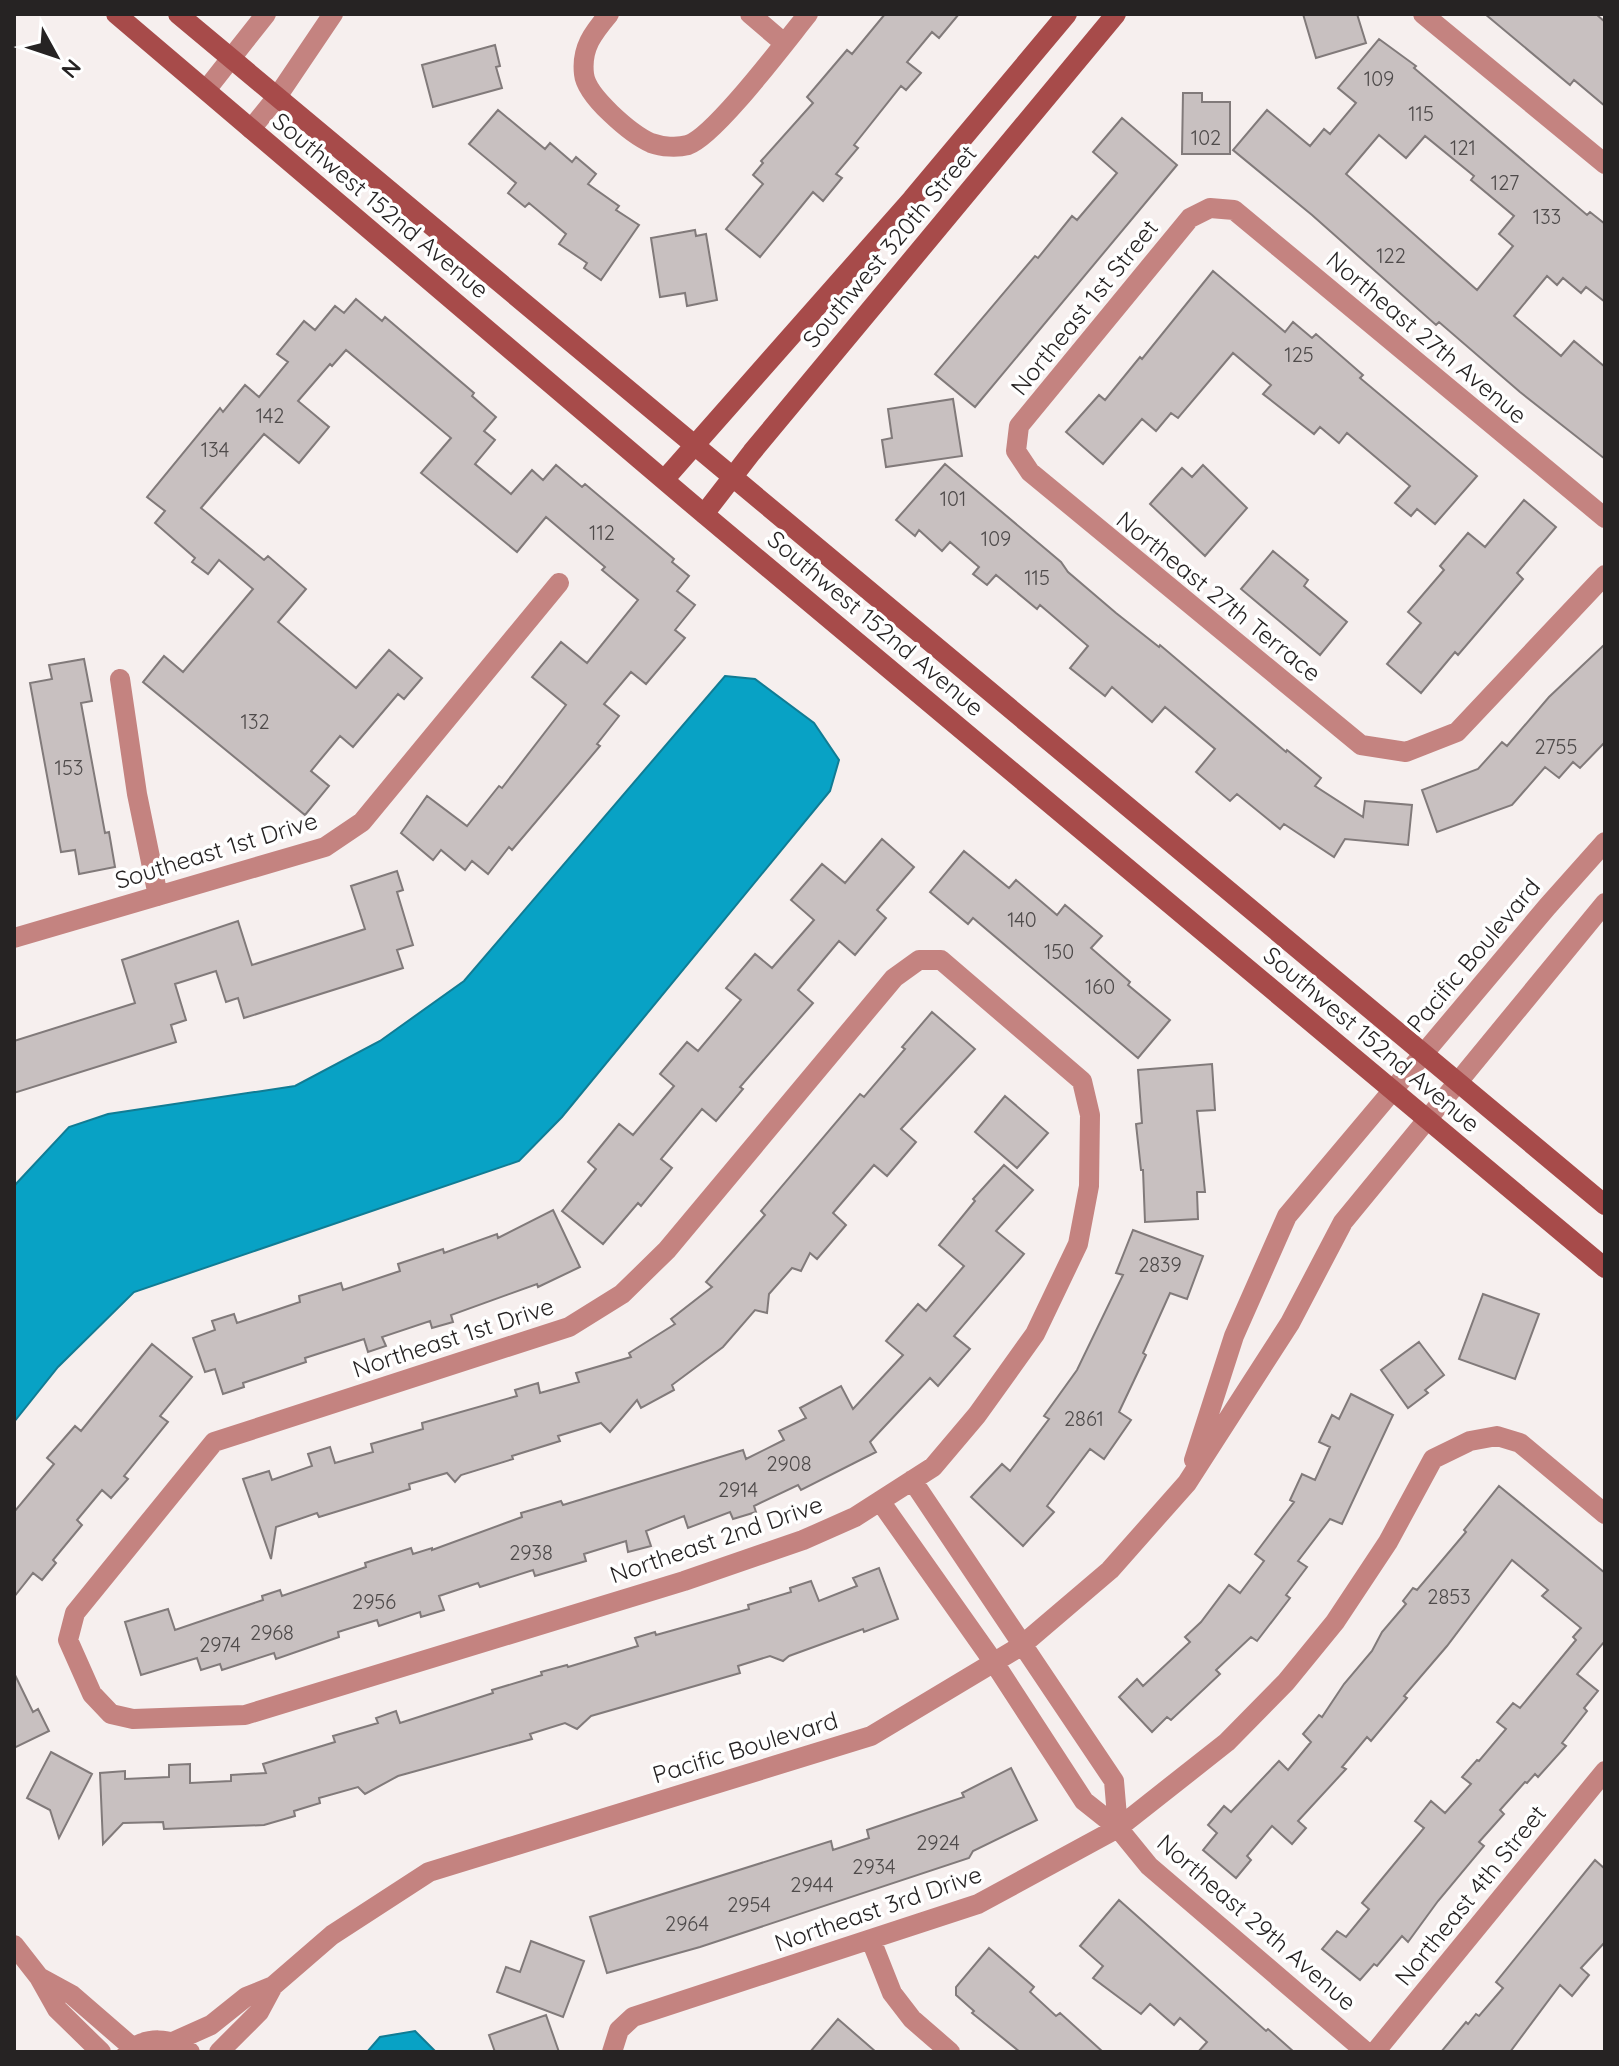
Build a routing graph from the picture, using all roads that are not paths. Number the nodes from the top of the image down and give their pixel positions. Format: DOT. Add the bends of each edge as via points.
graph roads {
  1 [pos="116,14"];
  2 [pos="178,14"];
  3 [pos="266,14"];
  4 [pos="333,14"];
  5 [pos="609,14"];
  6 [pos="750,14"];
  7 [pos="808,14"];
  8 [pos="1067,14"];
  9 [pos="1116,14"];
  10 [pos="1423,14"];
  11 [pos="784,43"];
  12 [pos="232,59"];
  13 [pos="206,90"];
  14 [pos="277,97"];
  15 [pos="251,129"];
  16 [pos="1605,164"];
  17 [pos="1210,208"];
  18 [pos="695,445"];
  19 [pos="1016,451"];
  20 [pos="732,476"];
  21 [pos="664,480"];
  22 [pos="704,514"];
  23 [pos="1605,518"];
  24 [pos="1605,575"];
  25 [pos="559,583"];
  26 [pos="120,679"];
  27 [pos="1605,842"];
  28 [pos="158,896"];
  29 [pos="1605,903"];
  30 [pos="14,938"];
  31 [pos="919,960"];
  32 [pos="1424,1054"];
  33 [pos="1458,1083"];
  34 [pos="1393,1090"];
  35 [pos="1427,1119"];
  36 [pos="1605,1205"];
  37 [pos="1605,1268"];
  38 [pos="912,1480"];
  39 [pos="1187,1483"];
  40 [pos="880,1501"];
  41 [pos="1605,1514"];
  42 [pos="953,1541"];
  43 [pos="923,1561"];
  44 [pos="1021,1646"];
  45 [pos="995,1664"];
  46 [pos="133,1719"];
  47 [pos="1101,1762"];
  48 [pos="1605,1771"];
  49 [pos="1072,1783"];
  50 [pos="1118,1828"];
  51 [pos="871,1940"];
  52 [pos="14,1945"];
  53 [pos="39,1977"];
  54 [pos="273,1986"];
  55 [pos="182,2047"];
  56 [pos="129,2050"];
  57 [pos="612,2051"];
  58 [pos="101,2052"];
  59 [pos="219,2052"];
  60 [pos="950,2052"];
  61 [pos="1366,2052"];
  62 [pos="1375,2052"];
  1 -- 13 [label="street, Southwest 152nd Avenue"];
  2 -- 12 [label="street, Southwest 152nd Avenue"];
  3 -- 12 [label="street"];
  4 -- 14 [label="street"];
  5 -- 11 [label="street" via="584,52 584,77 592,94 653,143 679,147 706,135"];
  6 -- 11 [label="street"];
  7 -- 11 [label="street"];
  8 -- 18 [label="street, Southwest 320th Street"];
  9 -- 20 [label="street, Southwest 320th Street"];
  10 -- 16 [label="street"];
  12 -- 13 [label="street"];
  12 -- 14 [label="street, Southwest 152nd Avenue"];
  13 -- 15 [label="street, Southwest 152nd Avenue"];
  14 -- 15 [label="street"];
  14 -- 18 [label="street, Southwest 152nd Avenue"];
  15 -- 21 [label="street, Southwest 152nd Avenue"];
  17 -- 19 [label="street, Northeast 1st Street" via="1190,218 1019,426"];
  17 -- 23 [label="street, Northeast 27th Avenue" via="1234,210"];
  18 -- 20 [label="street, Southwest 152nd Avenue"];
  18 -- 21 [label="street, Southwest 320th Street"];
  19 -- 24 [label="street, Northeast 27th Terrace" via="1030,472 1069,506 1361,745 1406,752 1457,732"];
  20 -- 22 [label="street, Southwest 320th Street"];
  20 -- 32 [label="street, Southwest 152nd Avenue"];
  21 -- 22 [label="street, Southwest 152nd Avenue"];
  22 -- 34 [label="street, Southwest 152nd Avenue"];
  25 -- 28 [label="street, Southeast 1st Drive" via="362,822 325,847"];
  26 -- 28 [label="street"];
  27 -- 32 [label="street, Pacific Boulevard"];
  28 -- 30 [label="street, Southeast 1st Drive"];
  29 -- 33 [label="street, Pacific Boulevard"];
  31 -- 38 [label="street, Northeast 2nd Drive" via="941,960 1082,1081 1090,1115 1089,1186 1078,1244 1035,1334 960,1436 933,1467"];
  31 -- 46 [label="street, Northeast 1st Drive" via="894,978 667,1250 622,1294 569,1327 214,1442 75,1613 68,1640 92,1694 111,1714"];
  32 -- 33 [label="street, Southwest 152nd Avenue"];
  32 -- 34 [label="street, Pacific Boulevard"];
  33 -- 35 [label="street, Pacific Boulevard"];
  33 -- 36 [label="street, Southwest 152nd Avenue"];
  34 -- 35 [label="street, Southwest 152nd Avenue"];
  34 -- 39 [label="street, Pacific Boulevard" via="1287,1216 1234,1336"];
  35 -- 37 [label="street, Southwest 152nd Avenue"];
  35 -- 39 [label="street, Pacific Boulevard" via="1343,1222 1290,1323"];
  38 -- 40 [label="street, Northeast 2nd Drive"];
  38 -- 42 [label="street"];
  39 -- 44 [label="street, Pacific Boulevard" via="1110,1570"];
  40 -- 43 [label="street, Northeast 29th Avenue"];
  40 -- 46 [label="street, Northeast 2nd Drive" via="803,1540 684,1581 245,1715"];
  41 -- 50 [label="street, Northeast 3rd Drive" via="1520,1443 1497,1436 1470,1441 1433,1459 1388,1542 1335,1622 1286,1682 1227,1742"];
  42 -- 43 [label="street"];
  42 -- 44 [label="street"];
  43 -- 45 [label="street, Northeast 29th Avenue"];
  44 -- 45 [label="street, Pacific Boulevard"];
  44 -- 47 [label="street"];
  45 -- 49 [label="street, Northeast 29th Avenue"];
  45 -- 54 [label="street, Pacific Boulevard" via="871,1736 429,1872 332,1935"];
  47 -- 49 [label="street"];
  47 -- 50 [label="street" via="1114,1781"];
  48 -- 62 [label="street, Northeast 4th Street"];
  49 -- 50 [label="street, Northeast 29th Avenue" via="1084,1801"];
  50 -- 51 [label="street, Northeast 3rd Drive" via="978,1904"];
  50 -- 61 [label="street, Northeast 29th Avenue" via="1149,1866"];
  51 -- 57 [label="street, Northeast 3rd Drive" via="633,2017 619,2030"];
  51 -- 60 [label="street" via="892,1993"];
  52 -- 53 [label="street"];
  53 -- 56 [label="street" via="72,1995"];
  53 -- 58 [label="street" via="57,2009"];
  54 -- 55 [label="street, Pacific Boulevard" via="246,1997"];
  54 -- 59 [label="street, Pacific Boulevard" via="259,2012"];
  55 -- 56 [label="street, Pacific Boulevard" via="159,2039"];
}
